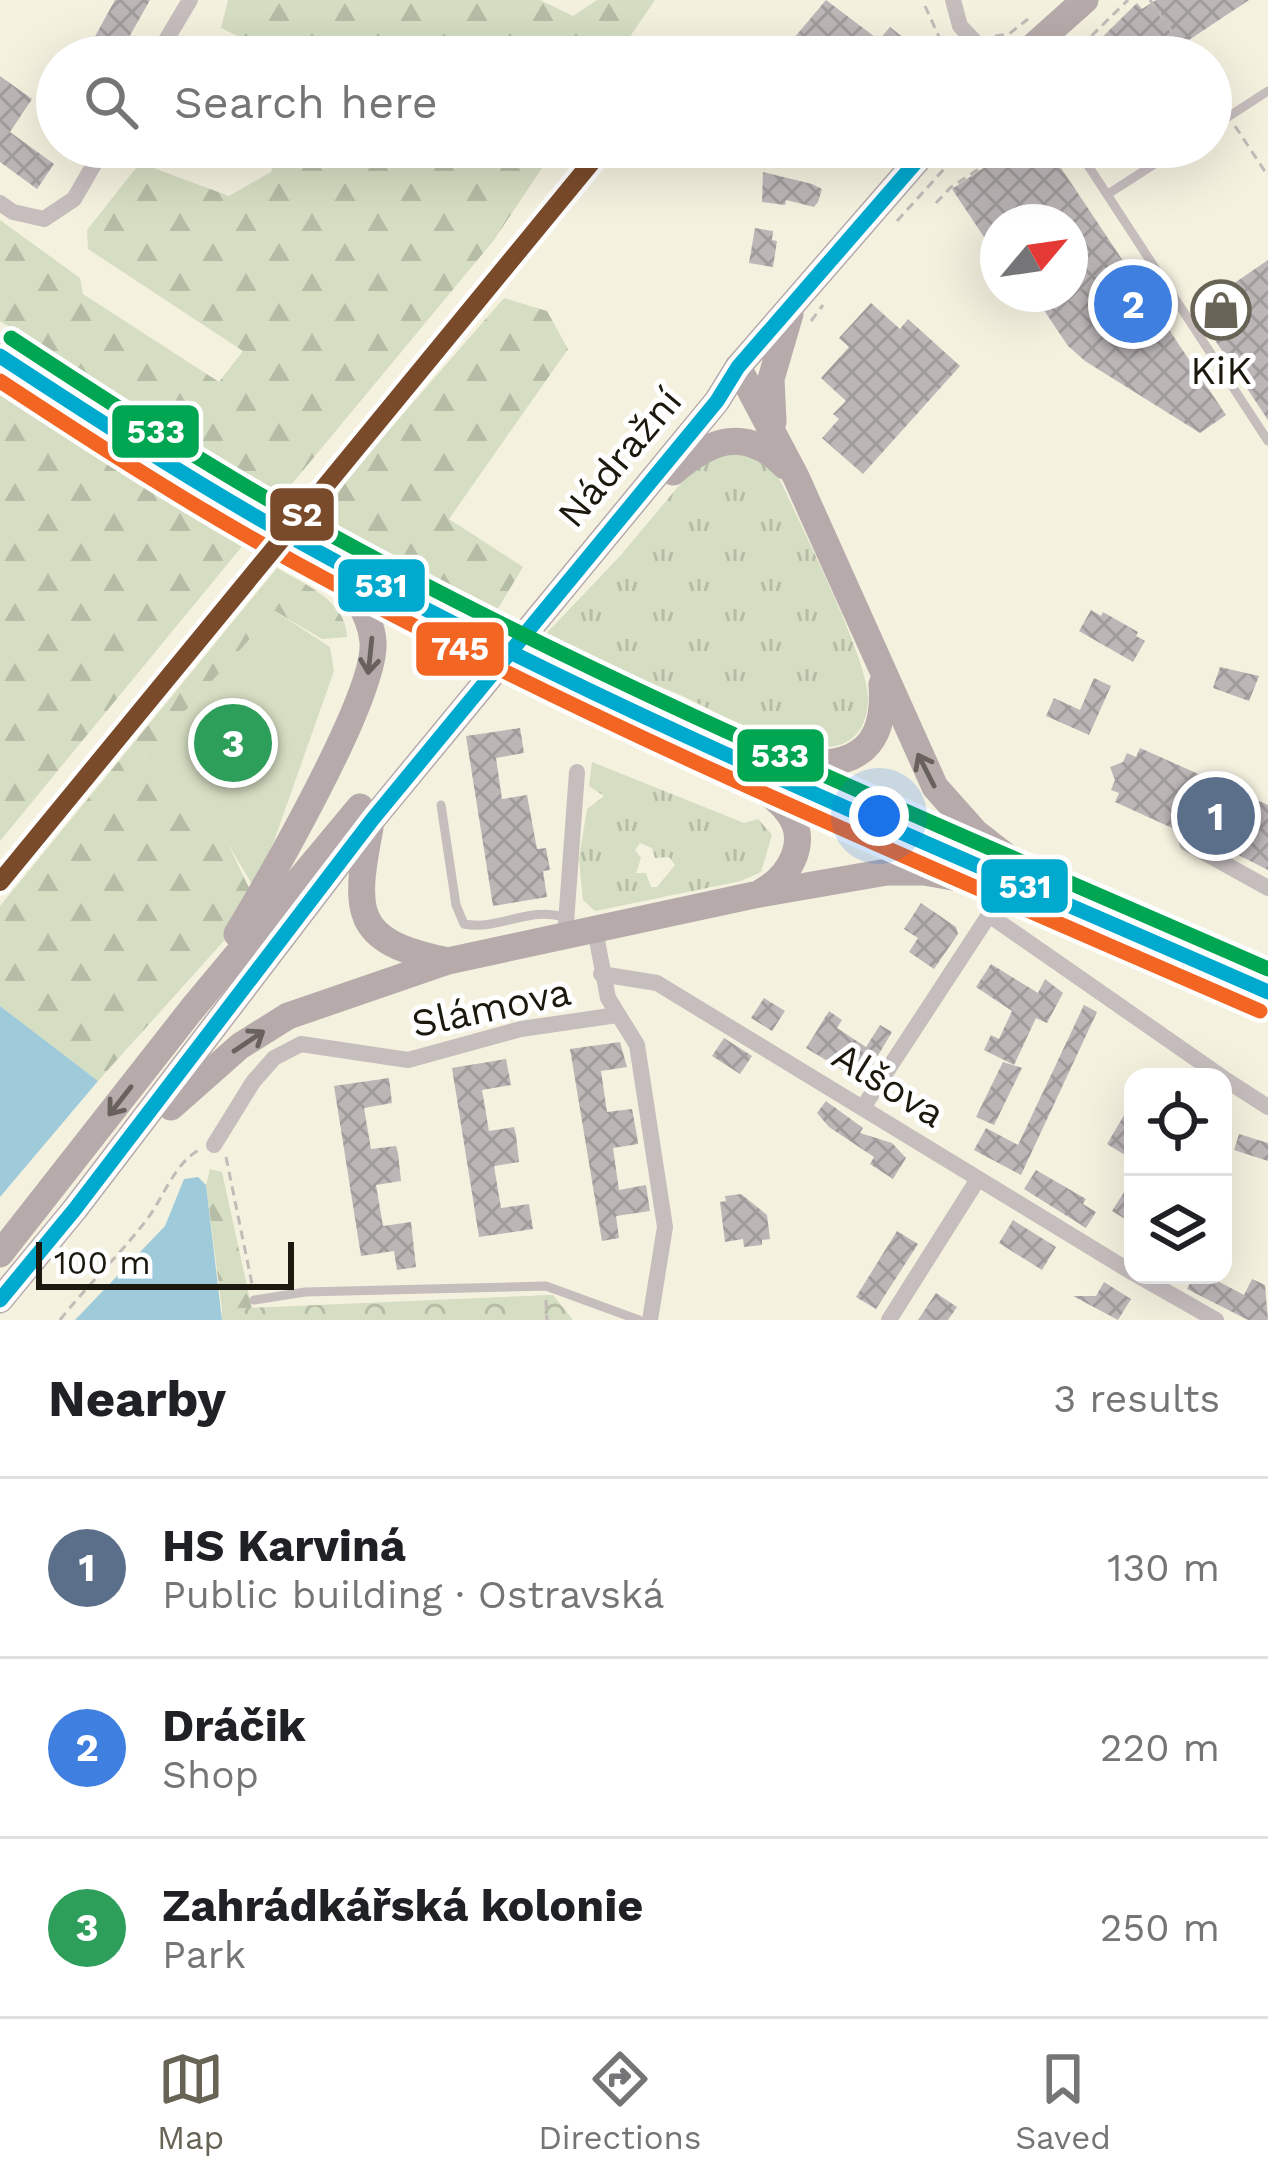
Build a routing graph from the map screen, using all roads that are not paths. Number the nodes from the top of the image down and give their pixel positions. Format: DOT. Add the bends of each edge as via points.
graph roads {
  1 [pos="190,0"];
  2 [pos="1085,0"];
  3 [pos="948,2"];
  4 [pos="169,36"];
  5 [pos="968,36"];
  6 [pos="1045,36"];
  7 [pos="1268,91"];
  8 [pos="1232,114"];
  9 [pos="92,168"];
  10 [pos="910,168"];
  11 [pos="1090,168"];
  12 [pos="1148,168"];
  13 [pos="1108,194"];
  14 [pos="0,203"];
  15 [pos="795,299"];
  16 [pos="0,356"];
  17 [pos="738,368"];
  18 [pos="1268,441"];
  19 [pos="781,449"];
  20 [pos="796,477"];
  21 [pos="620,518"];
  22 [pos="322,554"];
  23 [pos="881,674"];
  24 [pos="703,743"];
  25 [pos="747,762"];
  26 [pos="577,772"];
  27 [pos="441,805"];
  28 [pos="362,818"];
  29 [pos="1187,843"];
  30 [pos="338,864"];
  31 [pos="1268,888"];
  32 [pos="1038,892"];
  33 [pos="754,896"];
  34 [pos="1070,906"];
  35 [pos="565,926"];
  36 [pos="595,930"];
  37 [pos="448,961"];
  38 [pos="601,974"];
  39 [pos="395,977"];
  40 [pos="1268,992"];
  41 [pos="193,1009"];
  42 [pos="617,1015"];
  43 [pos="1209,1068"];
  44 [pos="1232,1084"];
  45 [pos="864,1106"];
  46 [pos="1268,1107"];
  47 [pos="214,1145"];
  48 [pos="978,1179"];
  49 [pos="75,1209"];
  50 [pos="0,1254"];
  51 [pos="1124,1267"];
  52 [pos="1153,1284"];
  53 [pos="0,1300"];
  54 [pos="254,1300"];
  55 [pos="891,1319"];
  56 [pos="639,1320"];
  57 [pos="650,1320"];
  58 [pos="1216,1320"];
  1 -- 4 [label="street"];
  2 -- 6 [label="main road"];
  3 -- 5 [label="street"];
  7 -- 8 [label="lane"];
  9 -- 14 [label="street" via="74,199 44,219"];
  10 -- 15 [label="main road, Nádražní"];
  11 -- 13 [label="lane"];
  12 -- 13 [label="lane"];
  13 -- 18 [label="lane"];
  15 -- 17 [label="main road, Nádražní"];
  15 -- 19 [label="main road" via="769,393"];
  16 -- 22 [label="main road"];
  17 -- 19 [label="main road"];
  17 -- 21 [label="main road, Nádražní"];
  17 -- 28 [label="main road" via="693,411"];
  19 -- 20 [label="main road"];
  20 -- 21 [label="main road" via="759,445 713,444"];
  20 -- 23 [label="main road"];
  21 -- 28 [label="main road, Nádražní"];
  22 -- 24 [label="main road, bridge"];
  22 -- 41 [label="main road, one-way" via="366,616 370,669 267,884"];
  23 -- 25 [label="main road" via="877,731 850,759 820,766"];
  34 -- 23 [label="main road, one-way" via="941,796"];
  24 -- 25 [label="main road"];
  24 -- 33 [label="main road" via="786,809 794,826 789,872"];
  25 -- 32 [label="main road"];
  26 -- 35 [label="street"];
  27 -- 35 [label="lane" via="464,924 548,911"];
  28 -- 30 [label="main road"];
  28 -- 37 [label="main road" via="360,892 368,922 397,948"];
  28 -- 41 [label="main road"];
  29 -- 31 [label="street"];
  30 -- 39 [label="main road" via="358,935"];
  30 -- 49 [label="main road"];
  32 -- 33 [label="main road" via="896,871"];
  32 -- 34 [label="main road"];
  33 -- 36 [label="main road"];
  34 -- 40 [label="main road"];
  35 -- 36 [label="main road"];
  35 -- 37 [label="main road"];
  36 -- 38 [label="street, Slámova"];
  37 -- 39 [label="main road"];
  38 -- 42 [label="street, Slámova"];
  38 -- 45 [label="street, Alšova" via="657,983"];
  49 -- 39 [label="main road, one-way" via="240,1046 287,1016"];
  41 -- 50 [label="main road, one-way"];
  42 -- 47 [label="street, Slámova" via="521,1029 408,1060 301,1044 274,1058"];
  42 -- 57 [label="street, Slámova" via="637,1045 665,1227"];
  43 -- 45 [label="street" via="989,915"];
  44 -- 46 [label="street"];
  45 -- 48 [label="street, Alšova"];
  48 -- 51 [label="street, Alšova"];
  48 -- 55 [label="street"];
  49 -- 53 [label="main road"];
  52 -- 58 [label="street, Alšova"];
  54 -- 56 [label="lane" via="546,1286"];
}
